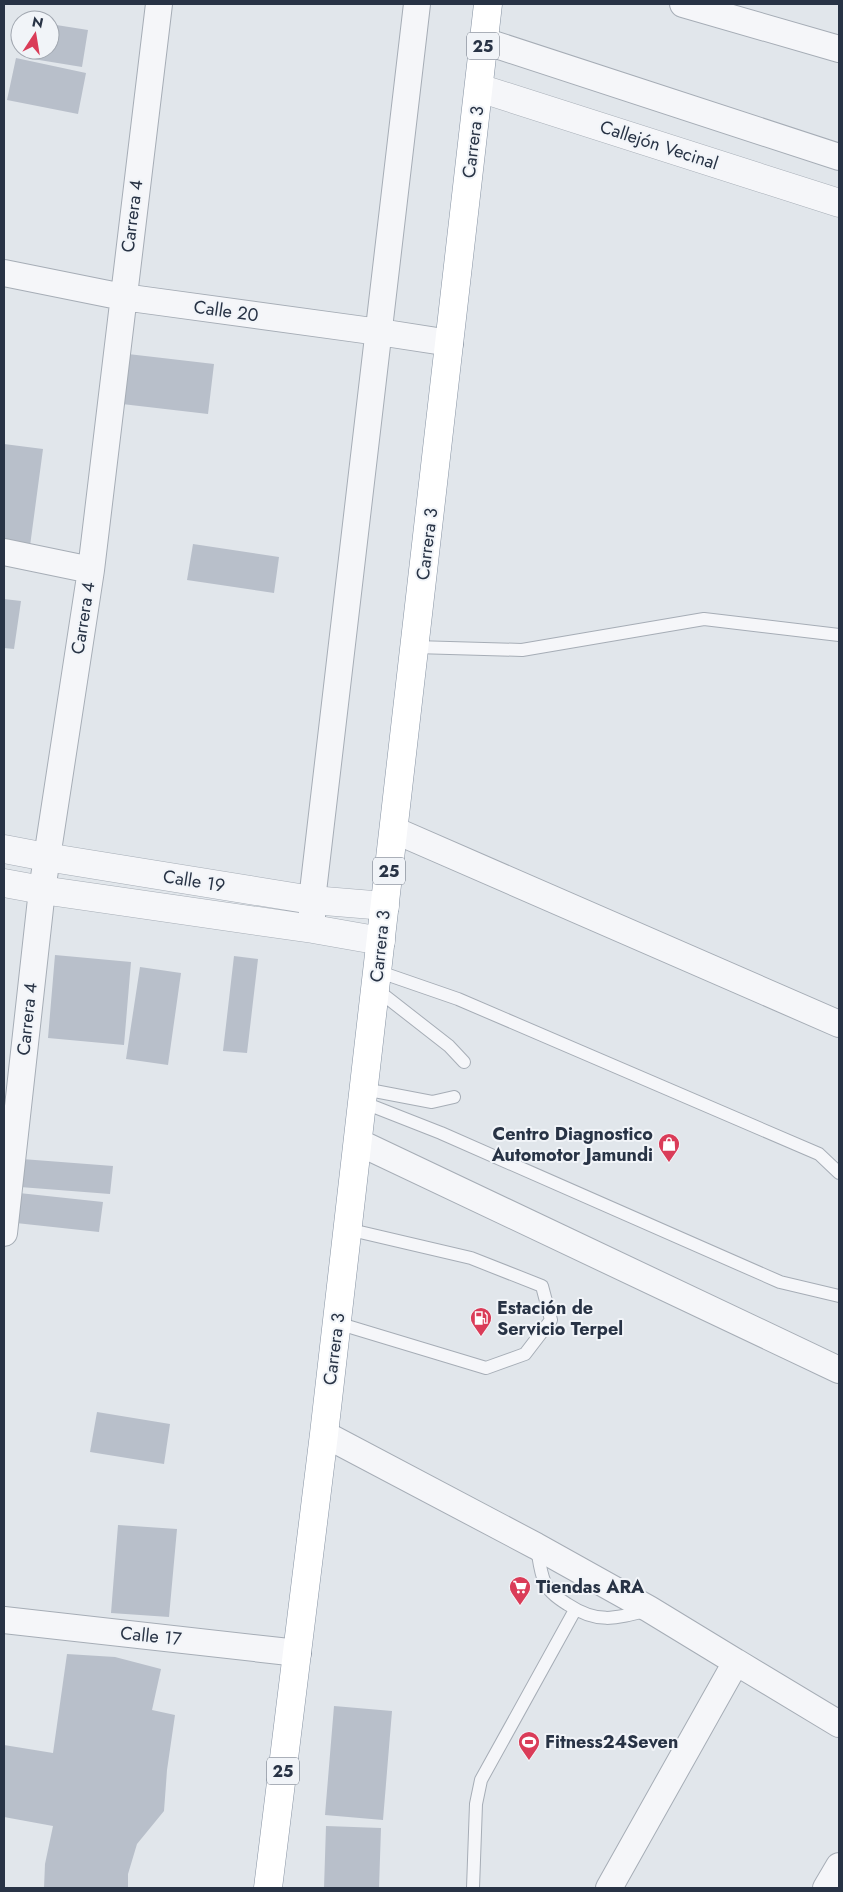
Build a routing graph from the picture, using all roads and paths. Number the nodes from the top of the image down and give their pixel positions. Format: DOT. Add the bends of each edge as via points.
graph roads {
  1 [pos="159,4"];
  2 [pos="417,4"];
  3 [pos="488,4"];
  4 [pos="683,4"];
  5 [pos="484,41"];
  6 [pos="839,49"];
  7 [pos="479,88"];
  8 [pos="839,156"];
  9 [pos="839,203"];
  10 [pos="4,273"];
  11 [pos="123,297"];
  12 [pos="379,332"];
  13 [pos="450,343"];
  14 [pos="4,552"];
  15 [pos="91,570"];
  16 [pos="839,635"];
  17 [pos="415,646"];
  18 [pos="394,830"];
  19 [pos="4,849"];
  20 [pos="46,857"];
  21 [pos="4,883"];
  22 [pos="42,890"];
  23 [pos="312,900"];
  24 [pos="385,906"];
  25 [pos="313,928"];
  26 [pos="381,941"];
  27 [pos="376,980"];
  28 [pos="839,1024"];
  29 [pos="464,1062"];
  30 [pos="363,1096"];
  31 [pos="454,1097"];
  32 [pos="358,1142"];
  33 [pos="8,1152"];
  34 [pos="839,1173"];
  35 [pos="347,1229"];
  36 [pos="4,1232"];
  37 [pos="839,1296"];
  38 [pos="337,1323"];
  39 [pos="839,1370"];
  40 [pos="324,1434"];
  41 [pos="536,1546"];
  42 [pos="648,1609"];
  43 [pos="575,1610"];
  44 [pos="4,1620"];
  45 [pos="298,1653"];
  46 [pos="736,1662"];
  47 [pos="839,1724"];
  48 [pos="839,1866"];
  49 [pos="268,1888"];
  50 [pos="473,1888"];
  51 [pos="609,1888"];
  52 [pos="826,1888"];
  1 -- 11 [label="street, Carrera 4"];
  2 -- 12 [label="street"];
  3 -- 5 [label="highway, Carrera 3 / 25"];
  4 -- 6 [label="street"];
  5 -- 7 [label="highway, Carrera 3 / 25"];
  5 -- 8 [label="street"];
  7 -- 9 [label="street, Callejón Vecinal"];
  7 -- 13 [label="highway, Carrera 3 / 25"];
  10 -- 11 [label="street, Calle 20"];
  11 -- 12 [label="street, Calle 20"];
  11 -- 15 [label="street, Carrera 4"];
  12 -- 13 [label="street, Calle 20"];
  12 -- 23 [label="street"];
  13 -- 17 [label="highway, Carrera 3 / 25"];
  14 -- 15 [label="street"];
  15 -- 20 [label="street, Carrera 4"];
  16 -- 17 [label="lane" via="704,619 522,650"];
  17 -- 18 [label="highway, Carrera 3 / 25"];
  18 -- 24 [label="highway, Carrera 3 / 25"];
  18 -- 28 [label="street"];
  19 -- 20 [label="street, Calle 19"];
  20 -- 22 [label="street, Carrera 4"];
  20 -- 23 [label="street, Calle 19"];
  21 -- 22 [label="street, Calle 19"];
  22 -- 25 [label="street, Calle 19"];
  22 -- 33 [label="street, Carrera 4"];
  23 -- 24 [label="street, Calle 19"];
  23 -- 25 [label="street"];
  24 -- 26 [label="highway, Carrera 3 / 25"];
  25 -- 26 [label="street, Calle 19"];
  26 -- 27 [label="highway, Carrera 3 / 25"];
  27 -- 29 [label="lane"];
  27 -- 30 [label="highway, Carrera 3 / 25"];
  27 -- 34 [label="lane" via="458,999 819,1154"];
  30 -- 31 [label="lane" via="432,1102"];
  30 -- 32 [label="highway, Carrera 3 / 25"];
  30 -- 37 [label="lane" via="780,1282"];
  32 -- 35 [label="highway, Carrera 3 / 25"];
  32 -- 39 [label="street"];
  33 -- 36 [label="street, Carrera 4"];
  35 -- 38 [label="highway, Carrera 3 / 25"];
  35 -- 38 [label="lane" via="471,1258 542,1286 551,1320 525,1354 486,1368"];
  38 -- 40 [label="highway, Carrera 3 / 25"];
  40 -- 41 [label="street"];
  40 -- 45 [label="highway, Carrera 3 / 25"];
  41 -- 42 [label="street"];
  41 -- 43 [label="lane" via="545,1584"];
  42 -- 43 [label="lane" via="616,1619 596,1619"];
  42 -- 46 [label="street"];
  43 -- 50 [label="lane" via="481,1780 476,1804"];
  44 -- 45 [label="street, Calle 17"];
  45 -- 49 [label="highway, Carrera 3 / 25"];
  46 -- 47 [label="street"];
  46 -- 51 [label="street"];
  48 -- 52 [label="street"];
}
